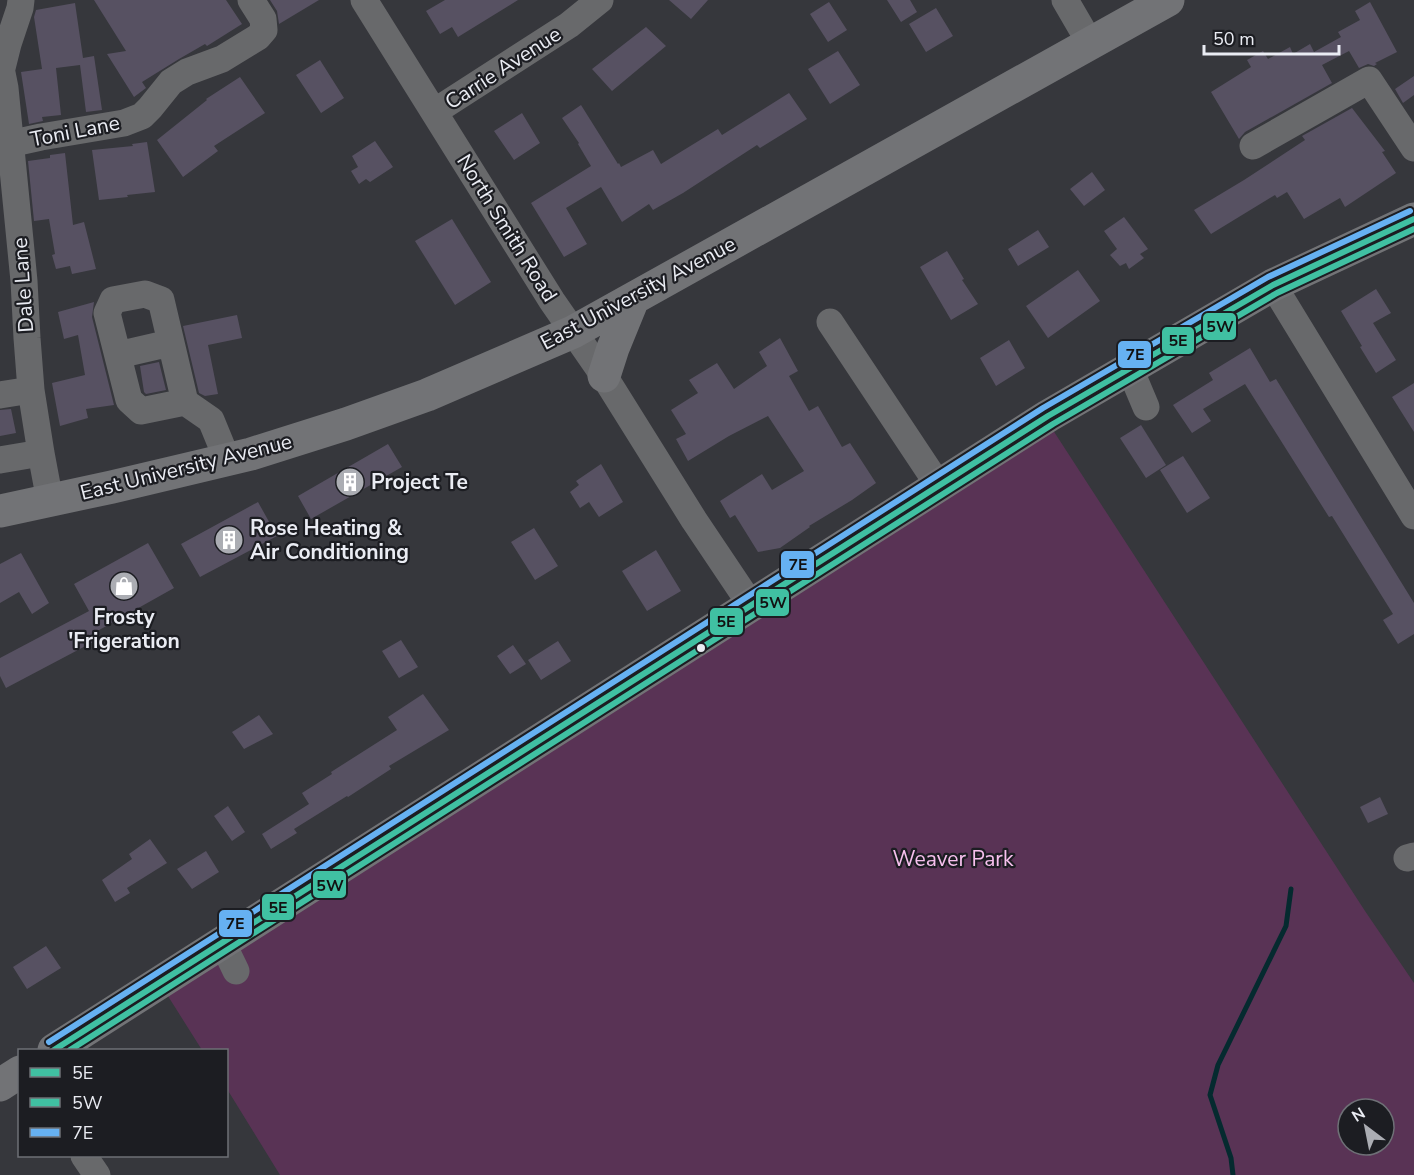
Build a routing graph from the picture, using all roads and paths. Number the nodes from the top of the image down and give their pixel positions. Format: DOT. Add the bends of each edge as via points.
graph roads {
  1 [pos="21,0"];
  2 [pos="252,0"];
  3 [pos="364,0"];
  4 [pos="600,0"];
  5 [pos="1065,0"];
  6 [pos="1161,2"];
  7 [pos="1090,43"];
  8 [pos="1,66"];
  9 [pos="434,112"];
  10 [pos="5,145"];
  11 [pos="1253,146"];
  12 [pos="1414,148"];
  13 [pos="1414,219"];
  14 [pos="12,283"];
  15 [pos="1273,285"];
  16 [pos="633,299"];
  17 [pos="830,322"];
  18 [pos="573,332"];
  19 [pos="170,343"];
  20 [pos="118,355"];
  21 [pos="1130,369"];
  22 [pos="604,376"];
  23 [pos="31,390"];
  24 [pos="0,395"];
  25 [pos="184,402"];
  26 [pos="1146,407"];
  27 [pos="41,453"];
  28 [pos="227,459"];
  29 [pos="0,460"];
  30 [pos="939,486"];
  31 [pos="50,501"];
  32 [pos="0,511"];
  33 [pos="1414,516"];
  34 [pos="751,605"];
  35 [pos="56,1049"];
  36 [pos="18,1073"];
  37 [pos="0,1085"];
  38 [pos="85,1157"];
  39 [pos="96,1175"];
  1 -- 8 [label="street, Dale Lane"];
  2 -- 10 [label="street, Toni Lane" via="263,19 264,30 258,37 222,59 171,82 142,116"];
  3 -- 9 [label="street, North Smith Road"];
  4 -- 9 [label="street, Carrie Avenue" via="569,25"];
  5 -- 7 [label="street"];
  6 -- 7 [label="main road, East University Avenue"];
  7 -- 16 [label="main road, East University Avenue"];
  8 -- 10 [label="street, Dale Lane"];
  9 -- 18 [label="street, North Smith Road"];
  10 -- 14 [label="street, Dale Lane"];
  11 -- 12 [label="street" via="1369,80"];
  13 -- 15 [label="main road"];
  14 -- 23 [label="street, Dale Lane" via="27,338"];
  15 -- 21 [label="main road"];
  15 -- 33 [label="street"];
  16 -- 18 [label="main road, East University Avenue"];
  16 -- 22 [label="main road"];
  17 -- 30 [label="street"];
  18 -- 22 [label="street, North Smith Road"];
  18 -- 28 [label="main road, East University Avenue" via="427,395"];
  19 -- 20 [label="street"];
  19 -- 20 [label="street" via="161,300 145,294 113,300 107,313"];
  19 -- 25 [label="street"];
  20 -- 25 [label="street" via="129,400 141,411"];
  21 -- 26 [label="street"];
  21 -- 30 [label="main road"];
  22 -- 34 [label="street, North Smith Road"];
  23 -- 24 [label="street"];
  23 -- 27 [label="street, Dale Lane"];
  25 -- 28 [label="street" via="211,420"];
  27 -- 29 [label="street"];
  27 -- 31 [label="street, Dale Lane"];
  28 -- 31 [label="main road, East University Avenue"];
  30 -- 34 [label="main road"];
  31 -- 32 [label="main road, East University Avenue"];
  34 -- 35 [label="main road" via="229,958"];
  36 -- 37 [label="main road"];
  38 -- 39 [label="street"];
}
